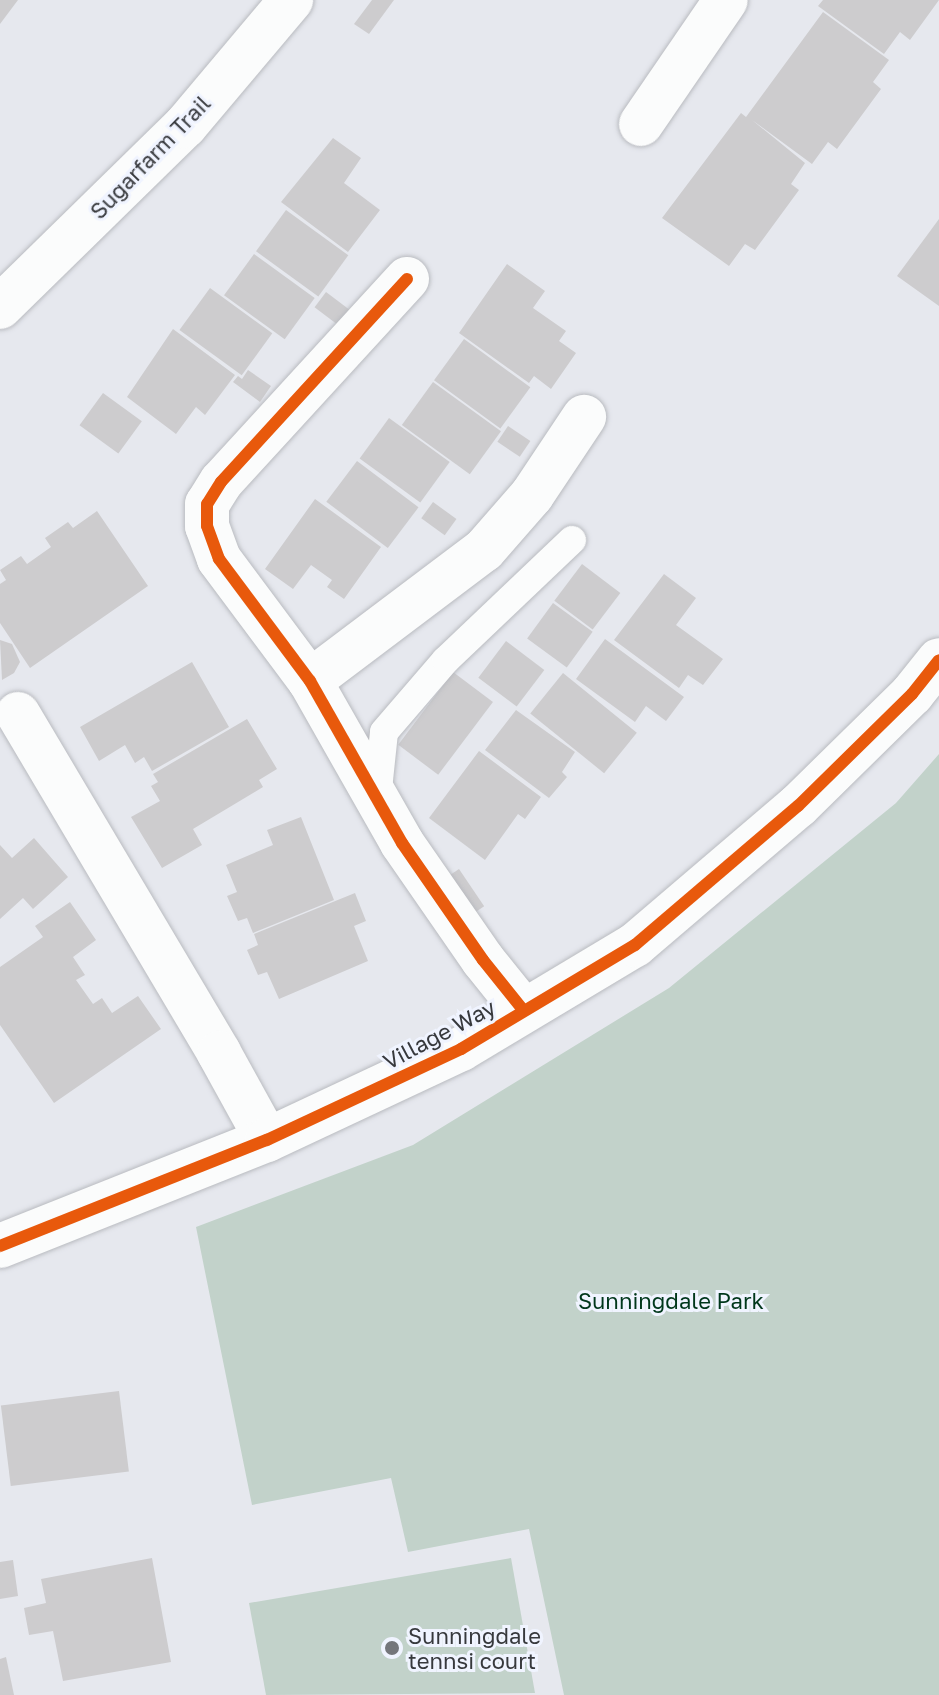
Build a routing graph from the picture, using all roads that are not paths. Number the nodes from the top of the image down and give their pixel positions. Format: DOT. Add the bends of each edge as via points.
graph roads {
  1 [pos="291,0"];
  2 [pos="726,0"];
  3 [pos="641,124"];
  4 [pos="407,279"];
  5 [pos="0,307"];
  6 [pos="584,417"];
  7 [pos="572,540"];
  8 [pos="939,660"];
  9 [pos="310,681"];
  10 [pos="18,714"];
  11 [pos="377,800"];
  12 [pos="524,1011"];
  13 [pos="267,1140"];
  14 [pos="0,1246"];
  1 -- 5 [label="street, Sugarfarm Trail" via="185,126"];
  2 -- 3 [label="street"];
  4 -- 9 [label="street" via="221,482 207,504 207,526 219,559"];
  6 -- 9 [label="street" via="532,495 484,550"];
  7 -- 11 [label="lane" via="446,660 384,732"];
  8 -- 12 [label="street, Village Way" via="912,694 798,806 635,945"];
  9 -- 11 [label="street"];
  10 -- 13 [label="street"];
  11 -- 12 [label="street" via="445,906"];
  12 -- 13 [label="street, Village Way" via="461,1049"];
  13 -- 14 [label="street, Village Way"];
}
